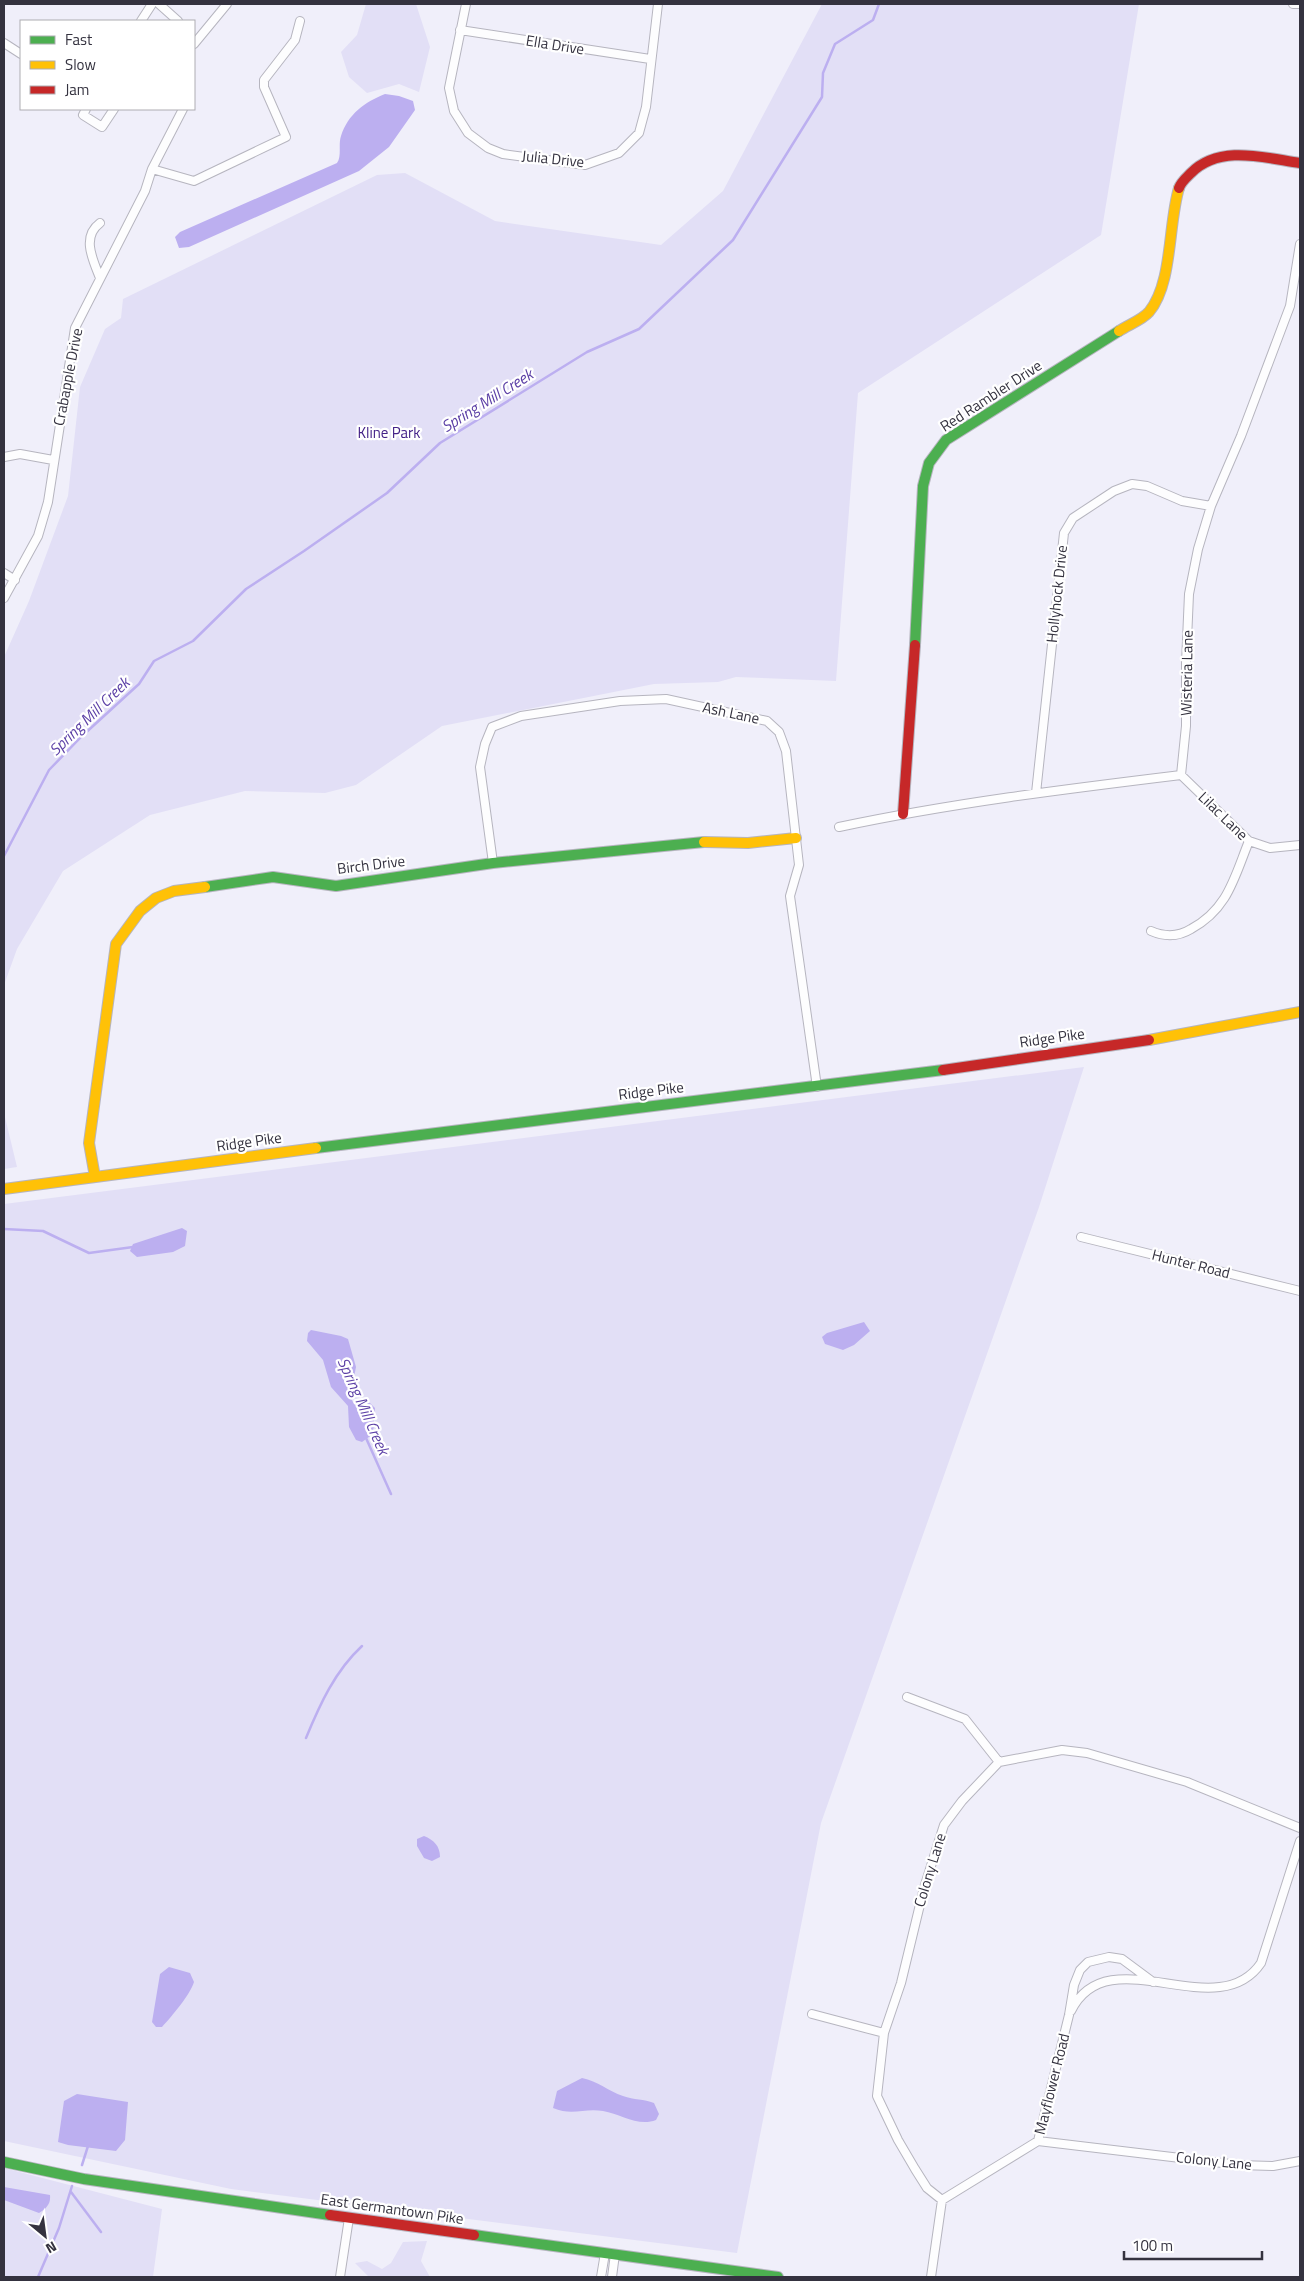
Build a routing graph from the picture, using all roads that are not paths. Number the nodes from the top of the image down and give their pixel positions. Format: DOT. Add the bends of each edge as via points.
graph roads {
  1 [pos="152,4"];
  2 [pos="159,4"];
  3 [pos="227,4"];
  4 [pos="466,4"];
  5 [pos="658,4"];
  6 [pos="1294,4"];
  7 [pos="1300,4"];
  8 [pos="142,20"];
  9 [pos="177,20"];
  10 [pos="300,20"];
  11 [pos="460,30"];
  12 [pos="4,43"];
  13 [pos="195,43"];
  14 [pos="20,53"];
  15 [pos="650,59"];
  16 [pos="85,110"];
  17 [pos="113,110"];
  18 [pos="182,110"];
  19 [pos="1300,163"];
  20 [pos="152,169"];
  21 [pos="100,222"];
  22 [pos="1300,244"];
  23 [pos="100,278"];
  24 [pos="4,457"];
  25 [pos="53,460"];
  26 [pos="1211,506"];
  27 [pos="4,573"];
  28 [pos="15,580"];
  29 [pos="4,598"];
  30 [pos="1181,775"];
  31 [pos="1036,793"];
  32 [pos="903,814"];
  33 [pos="839,827"];
  34 [pos="796,838"];
  35 [pos="1249,842"];
  36 [pos="1300,845"];
  37 [pos="493,863"];
  38 [pos="1151,931"];
  39 [pos="1300,1012"];
  40 [pos="817,1087"];
  41 [pos="95,1177"];
  42 [pos="4,1189"];
  43 [pos="1081,1237"];
  44 [pos="1300,1291"];
  45 [pos="907,1697"];
  46 [pos="999,1762"];
  47 [pos="1300,1828"];
  48 [pos="1300,1841"];
  49 [pos="1153,1982"];
  50 [pos="812,2014"];
  51 [pos="1069,2016"];
  52 [pos="884,2033"];
  53 [pos="1038,2141"];
  54 [pos="1300,2161"];
  55 [pos="4,2162"];
  56 [pos="942,2200"];
  57 [pos="349,2218"];
  58 [pos="610,2254"];
  59 [pos="340,2277"];
  60 [pos="601,2277"];
  61 [pos="612,2277"];
  62 [pos="778,2277"];
  63 [pos="930,2277"];
  1 -- 8 [label="street"];
  2 -- 9 [label="street"];
  3 -- 13 [label="street"];
  4 -- 11 [label="street, Julia Drive"];
  5 -- 15 [label="street, Julia Drive"];
  6 -- 7 [label="street"];
  10 -- 20 [label="street" via="295,40 264,80 264,87 286,137 194,181"];
  11 -- 15 [label="street, Ella Drive"];
  11 -- 15 [label="street, Julia Drive" via="449,88 454,111 468,133 488,148 503,154 585,165 619,153 639,133 646,107"];
  12 -- 14 [label="street"];
  16 -- 17 [label="street" via="82,115 102,127"];
  18 -- 20 [label="street, Crabapple Drive"];
  19 -- 32 [label="main road, Red Rambler Drive" via="1226,155 1198,166 1180,184 1164,280 1148,313 946,440 929,463 923,486"];
  20 -- 23 [label="street, Crabapple Drive" via="145,191"];
  21 -- 23 [label="street" via="94,227 89,249"];
  22 -- 26 [label="street, Wisteria Lane" via="1290,306"];
  23 -- 25 [label="street, Crabapple Drive" via="75,328"];
  24 -- 25 [label="street" via="20,454"];
  25 -- 28 [label="street, Crabapple Drive" via="48,502 38,536"];
  26 -- 30 [label="street, Wisteria Lane" via="1189,594 1186,726"];
  26 -- 31 [label="street, Hollyhock Drive" via="1182,501 1146,486 1132,484 1114,491 1073,518 1068,526 1064,533"];
  27 -- 28 [label="street"];
  28 -- 29 [label="street, Crabapple Drive"];
  30 -- 31 [label="street"];
  30 -- 35 [label="street, Lilac Lane"];
  31 -- 32 [label="street"];
  32 -- 33 [label="street"];
  34 -- 37 [label="main road, Birch Drive" via="748,843 712,841"];
  34 -- 37 [label="street, Ash Lane" via="786,751 779,732 767,721 666,699 620,701 520,716 492,727 480,767"];
  34 -- 40 [label="street, Ash Lane" via="799,865 790,896"];
  35 -- 36 [label="street, Lilac Lane" via="1270,848"];
  35 -- 38 [label="street" via="1228,894 1205,922 1164,937"];
  37 -- 41 [label="main road, Birch Drive" via="336,886 273,877 174,891 156,898 140,911 116,944 89,1143"];
  39 -- 40 [label="main road, Ridge Pike" via="1217,1029"];
  40 -- 41 [label="main road, Ridge Pike"];
  41 -- 42 [label="main road, Ridge Pike"];
  43 -- 44 [label="street, Hunter Road"];
  45 -- 46 [label="street" via="965,1719"];
  46 -- 47 [label="street" via="1062,1750 1087,1753 1187,1782"];
  46 -- 52 [label="street, Colony Lane" via="944,1825"];
  48 -- 49 [label="street, Mayflower Road" via="1261,1963 1253,1975 1232,1986 1208,1988"];
  49 -- 51 [label="street, Mayflower Road" via="1125,1979 1097,1985 1074,2004"];
  49 -- 51 [label="street, Mayflower Road" via="1122,1959 1110,1957 1088,1962 1080,1970 1074,1986"];
  50 -- 52 [label="street"];
  51 -- 53 [label="street, Mayflower Road"];
  52 -- 56 [label="street, Colony Lane" via="877,2096 915,2169 927,2188"];
  53 -- 54 [label="street, Colony Lane" via="1239,2165 1273,2166"];
  53 -- 56 [label="street, Mayflower Road"];
  55 -- 57 [label="main road, East Germantown Pike" via="84,2179"];
  56 -- 63 [label="street"];
  57 -- 58 [label="main road, East Germantown Pike"];
  57 -- 59 [label="street"];
  58 -- 60 [label="street"];
  58 -- 61 [label="street"];
  58 -- 62 [label="main road, East Germantown Pike"];
}
